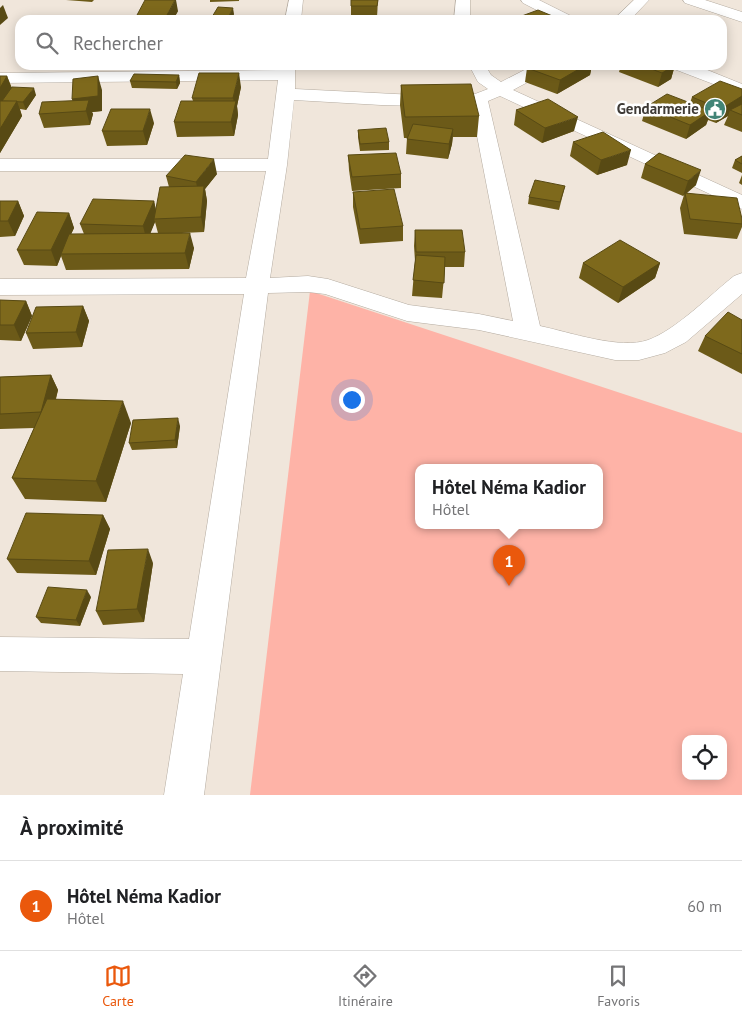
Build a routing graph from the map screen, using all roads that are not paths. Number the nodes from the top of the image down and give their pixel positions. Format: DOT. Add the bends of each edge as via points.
graph roads {
  1 [pos="296,0"];
  2 [pos="463,0"];
  3 [pos="528,0"];
  4 [pos="642,0"];
  5 [pos="690,0"];
  6 [pos="721,10"];
  7 [pos="294,15"];
  8 [pos="462,15"];
  9 [pos="558,15"];
  10 [pos="626,15"];
  11 [pos="712,15"];
  12 [pos="742,17"];
  13 [pos="480,70"];
  14 [pos="537,70"];
  15 [pos="692,70"];
  16 [pos="0,78"];
  17 [pos="286,78"];
  18 [pos="500,90"];
  19 [pos="742,90"];
  20 [pos="479,99"];
  21 [pos="0,165"];
  22 [pos="277,165"];
  23 [pos="742,203"];
  24 [pos="742,281"];
  25 [pos="257,286"];
  26 [pos="0,287"];
  27 [pos="528,331"];
  28 [pos="0,654"];
  29 [pos="203,657"];
  30 [pos="184,795"];
  1 -- 7 [label="street"];
  2 -- 8 [label="street"];
  3 -- 9 [label="street"];
  4 -- 10 [label="street"];
  5 -- 6 [label="street"];
  6 -- 11 [label="street"];
  6 -- 12 [label="street"];
  13 -- 18 [label="street" via="484,78"];
  14 -- 18 [label="street"];
  15 -- 19 [label="street"];
  16 -- 17 [label="street"];
  17 -- 20 [label="street" via="427,102"];
  17 -- 22 [label="street"];
  18 -- 20 [label="street"];
  18 -- 23 [label="street"];
  20 -- 27 [label="street"];
  21 -- 22 [label="street"];
  22 -- 25 [label="street"];
  24 -- 27 [label="street" via="677,336 656,347 615,351"];
  25 -- 26 [label="street"];
  25 -- 27 [label="street" via="308,284 328,287 407,313"];
  25 -- 29 [label="street"];
  28 -- 29 [label="street"];
  29 -- 30 [label="street"];
}
